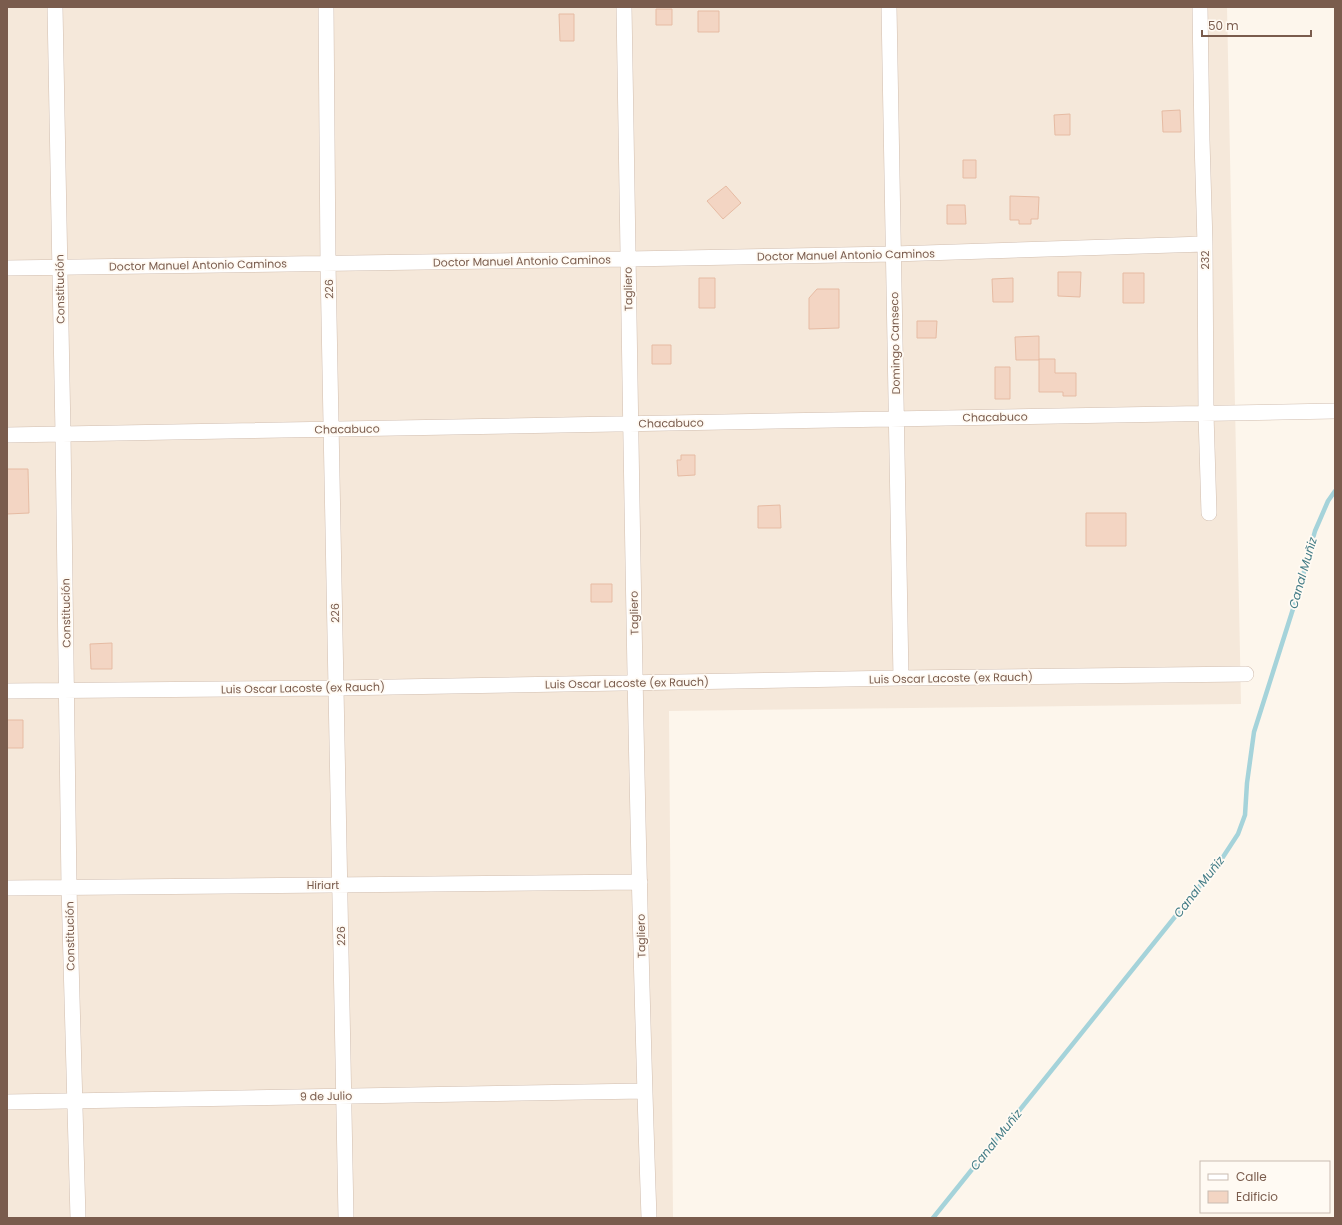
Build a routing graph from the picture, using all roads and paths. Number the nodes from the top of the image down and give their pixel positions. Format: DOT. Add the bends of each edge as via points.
graph roads {
  1 [pos="55,7"];
  2 [pos="326,7"];
  3 [pos="624,7"];
  4 [pos="889,7"];
  5 [pos="1200,7"];
  6 [pos="1205,244"];
  7 [pos="893,254"];
  8 [pos="628,260"];
  9 [pos="328,264"];
  10 [pos="60,267"];
  11 [pos="7,268"];
  12 [pos="1335,411"];
  13 [pos="1206,414"];
  14 [pos="896,418"];
  15 [pos="630,424"];
  16 [pos="331,429"];
  17 [pos="63,434"];
  18 [pos="7,435"];
  19 [pos="1209,513"];
  20 [pos="1246,674"];
  21 [pos="902,678"];
  22 [pos="635,683"];
  23 [pos="336,688"];
  24 [pos="67,690"];
  25 [pos="7,691"];
  26 [pos="640,882"];
  27 [pos="340,885"];
  28 [pos="69,887"];
  29 [pos="7,888"];
  30 [pos="644,1091"];
  31 [pos="344,1095"];
  32 [pos="74,1101"];
  33 [pos="7,1102"];
  34 [pos="78,1218"];
  35 [pos="346,1218"];
  36 [pos="649,1218"];
  1 -- 10 [label="street, Constitución"];
  2 -- 9 [label="street, 226"];
  3 -- 8 [label="street, Tagliero"];
  4 -- 7 [label="street, Domingo Canseco"];
  5 -- 6 [label="street, 232"];
  6 -- 7 [label="street, Doctor Manuel Antonio Caminos"];
  6 -- 13 [label="street, 232"];
  7 -- 8 [label="street, Doctor Manuel Antonio Caminos"];
  7 -- 14 [label="street, Domingo Canseco"];
  8 -- 9 [label="street, Doctor Manuel Antonio Caminos"];
  8 -- 15 [label="street, Tagliero"];
  9 -- 10 [label="street, Doctor Manuel Antonio Caminos"];
  9 -- 16 [label="street, 226"];
  10 -- 11 [label="street, Doctor Manuel Antonio Caminos"];
  10 -- 17 [label="street, Constitución"];
  12 -- 13 [label="street, Chacabuco"];
  13 -- 14 [label="street, Chacabuco"];
  13 -- 19 [label="street, 232"];
  14 -- 15 [label="street, Chacabuco"];
  14 -- 21 [label="street, Domingo Canseco"];
  15 -- 16 [label="street, Chacabuco"];
  15 -- 22 [label="street, Tagliero"];
  16 -- 17 [label="street, Chacabuco"];
  16 -- 23 [label="street, 226"];
  17 -- 18 [label="street, Chacabuco"];
  17 -- 24 [label="street, Constitución"];
  20 -- 21 [label="street, Luis Oscar Lacoste (ex Rauch)"];
  21 -- 22 [label="street, Luis Oscar Lacoste (ex Rauch)"];
  22 -- 23 [label="street, Luis Oscar Lacoste (ex Rauch)"];
  22 -- 26 [label="street, Tagliero"];
  23 -- 24 [label="street, Luis Oscar Lacoste (ex Rauch)"];
  23 -- 27 [label="street, 226"];
  24 -- 25 [label="street, Luis Oscar Lacoste (ex Rauch)"];
  24 -- 28 [label="street, Constitución"];
  26 -- 27 [label="street, Hiriart"];
  26 -- 30 [label="street, Tagliero"];
  27 -- 28 [label="street, Hiriart"];
  27 -- 31 [label="street, 226"];
  28 -- 29 [label="street, Hiriart"];
  28 -- 32 [label="street, Constitución"];
  30 -- 31 [label="street, 9 de Julio"];
  30 -- 36 [label="street, Tagliero"];
  31 -- 32 [label="street, 9 de Julio"];
  31 -- 35 [label="street, 226"];
  32 -- 33 [label="street, 9 de Julio"];
  32 -- 34 [label="street, Constitución"];
}
